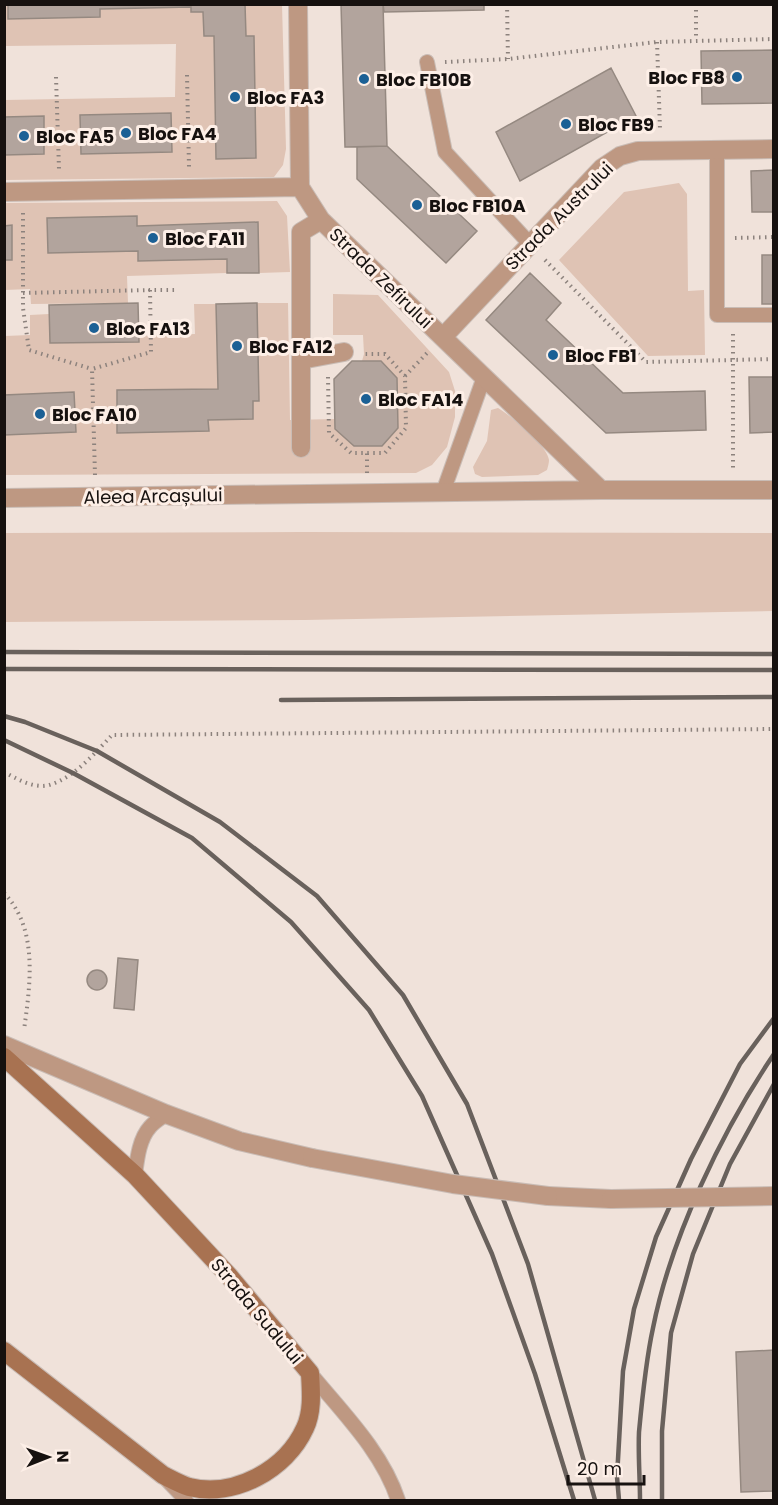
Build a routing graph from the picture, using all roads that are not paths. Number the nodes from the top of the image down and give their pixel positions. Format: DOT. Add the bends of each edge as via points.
graph roads {
  1 [pos="298,4"];
  2 [pos="427,62"];
  3 [pos="774,149"];
  4 [pos="717,150"];
  5 [pos="300,187"];
  6 [pos="14,191"];
  7 [pos="321,220"];
  8 [pos="530,244"];
  9 [pos="774,315"];
  10 [pos="443,337"];
  11 [pos="344,352"];
  12 [pos="301,360"];
  13 [pos="484,377"];
  14 [pos="301,448"];
  15 [pos="602,490"];
  16 [pos="774,490"];
  17 [pos="443,492"];
  18 [pos="4,498"];
  19 [pos="10,1051"];
  20 [pos="166,1114"];
  21 [pos="135,1175"];
  22 [pos="774,1196"];
  23 [pos="4,1351"];
  24 [pos="310,1373"];
  25 [pos="163,1475"];
  26 [pos="186,1500"];
  27 [pos="398,1500"];
  1 -- 5 [label="street"];
  2 -- 8 [label="lane" via="445,152"];
  3 -- 4 [label="street, Strada Austrului"];
  4 -- 8 [label="street, Strada Austrului" via="638,151 620,156 602,168"];
  4 -- 9 [label="lane" via="717,315"];
  5 -- 6 [label="street"];
  5 -- 7 [label="street, Strada Zefirului"];
  7 -- 10 [label="street, Strada Zefirului"];
  7 -- 12 [label="street" via="301,232"];
  8 -- 10 [label="street, Strada Austrului"];
  10 -- 13 [label="street, Strada Zefirului"];
  11 -- 12 [label="street"];
  12 -- 14 [label="street"];
  13 -- 15 [label="street, Strada Zefirului"];
  13 -- 17 [label="lane"];
  15 -- 16 [label="street"];
  15 -- 17 [label="street"];
  17 -- 18 [label="street, Aleea Arcașului"];
  19 -- 20 [label="street"];
  19 -- 21 [label="street, Strada Sudului"];
  20 -- 21 [label="lane" via="143,1138"];
  20 -- 22 [label="street, bridge" via="239,1141 453,1184 611,1199"];
  21 -- 24 [label="street, Strada Sudului" via="229,1276"];
  23 -- 25 [label="street, Strada Sudului"];
  24 -- 25 [label="street, Strada Sudului" via="310,1412 305,1428 276,1465 252,1480 226,1488 188,1486"];
  24 -- 27 [label="lane" via="369,1444"];
  25 -- 26 [label="lane"];
}
